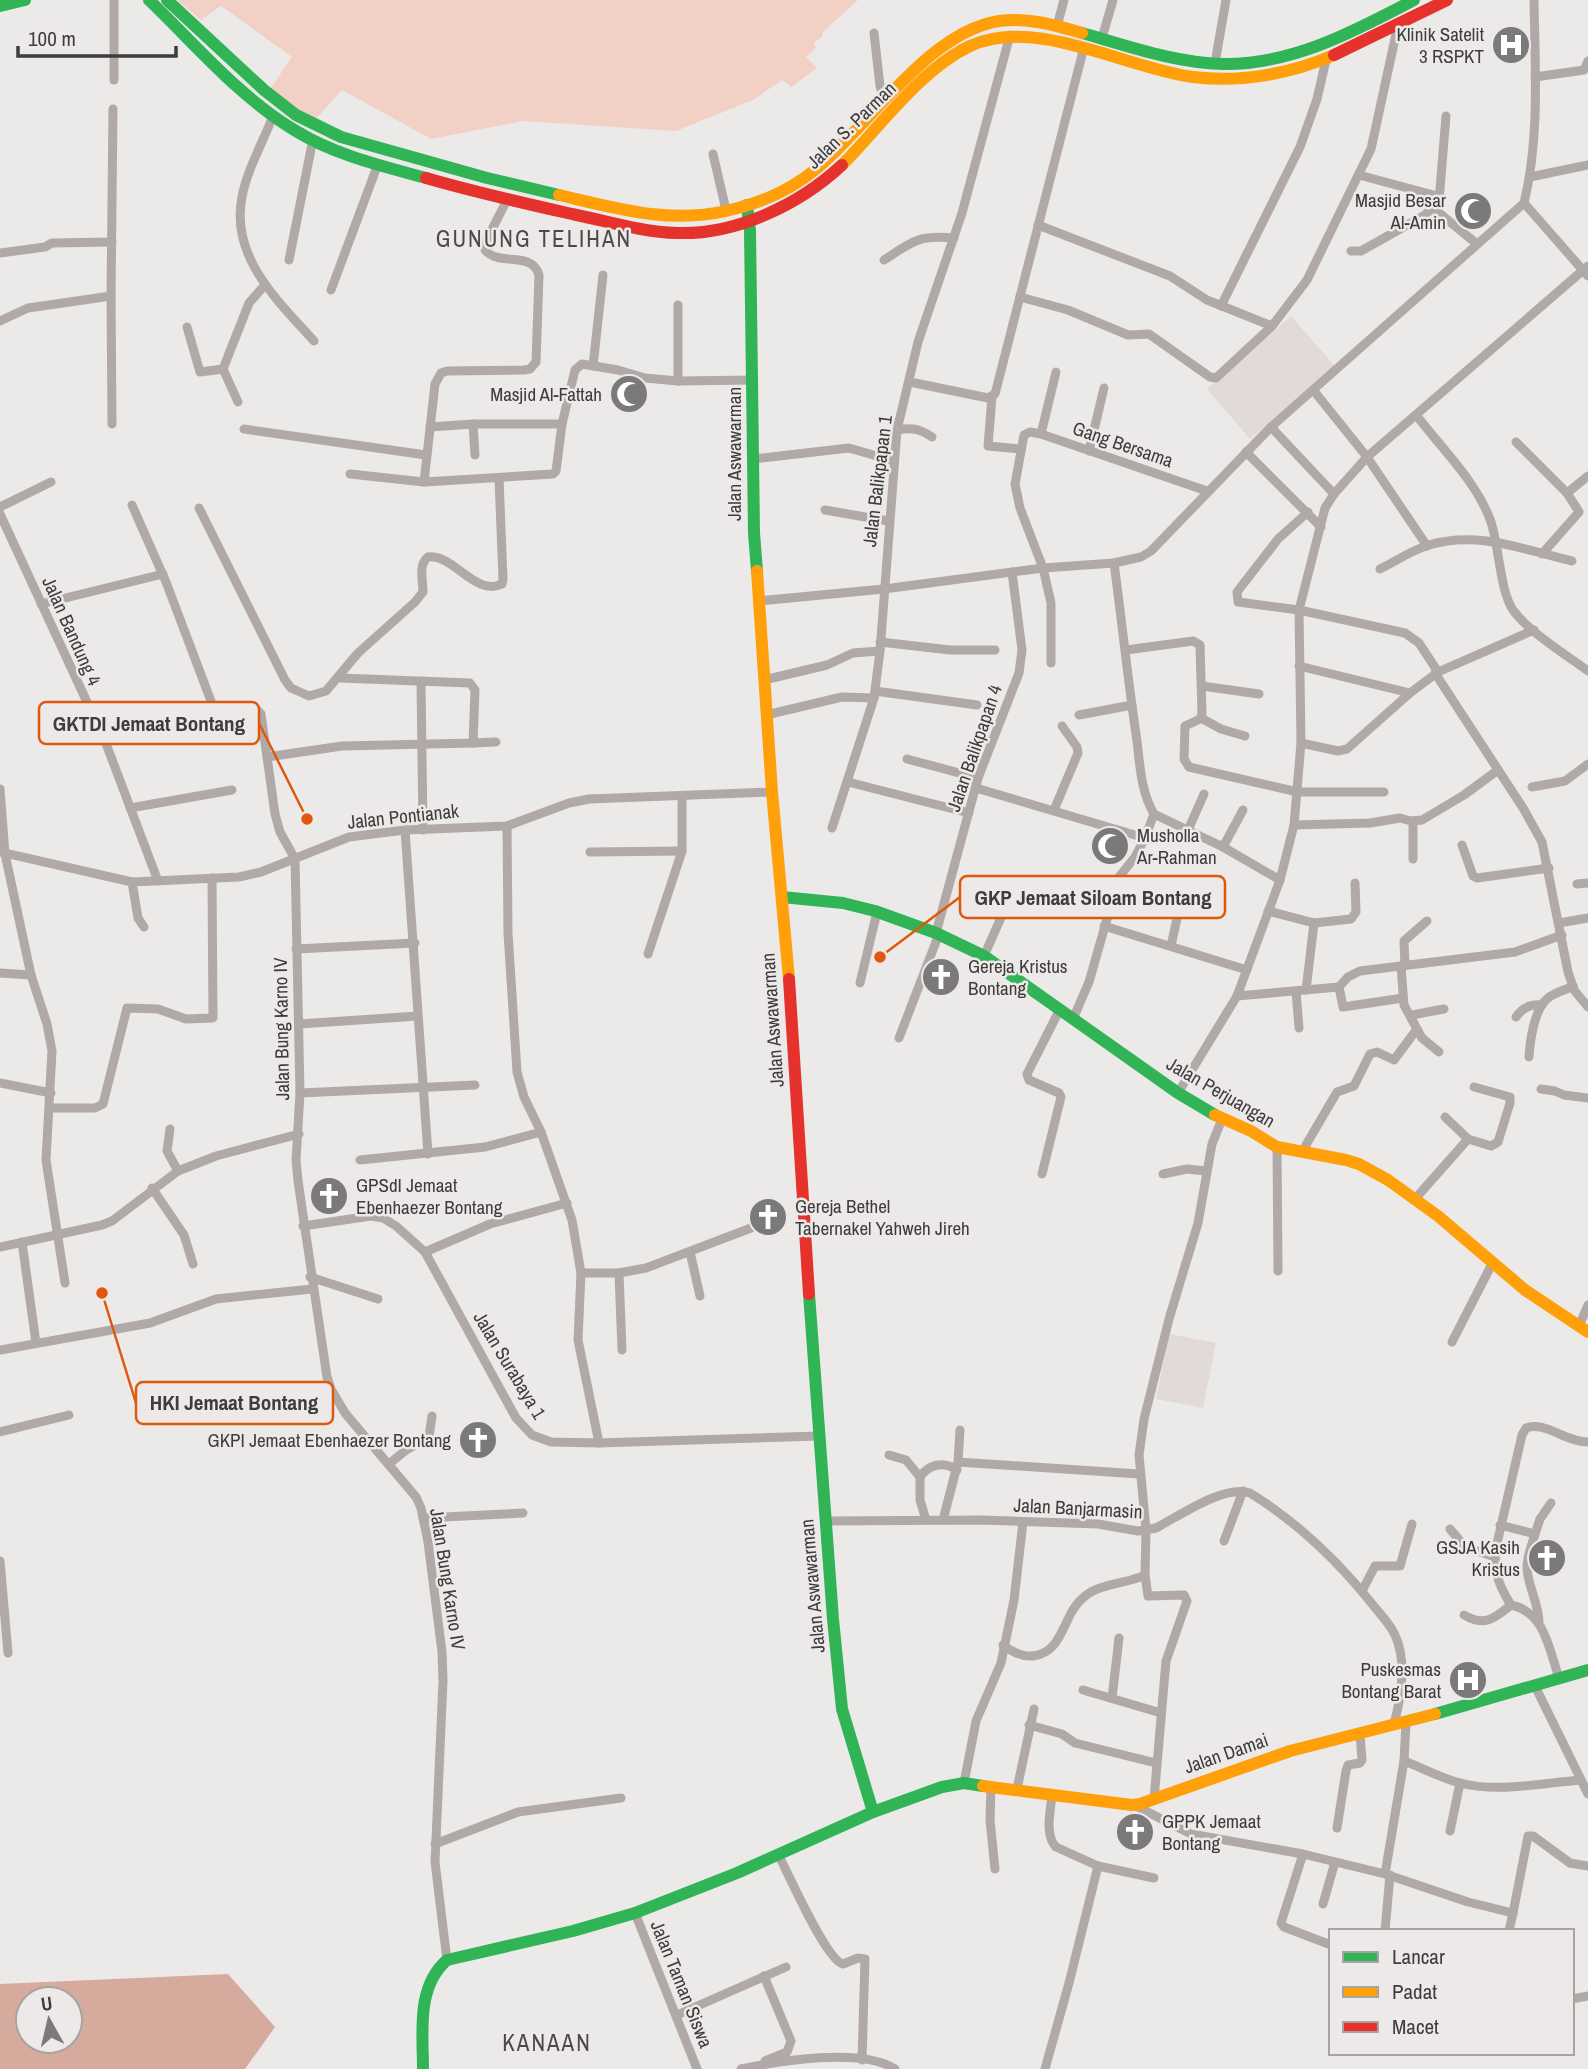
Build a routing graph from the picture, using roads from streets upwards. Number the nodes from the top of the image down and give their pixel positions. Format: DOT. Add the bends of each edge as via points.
graph roads {
  1 [pos="25,0"];
  2 [pos="114,0"];
  3 [pos="149,0"];
  4 [pos="167,0"];
  5 [pos="1064,0"];
  6 [pos="1113,0"];
  7 [pos="1226,0"];
  8 [pos="1414,0"];
  9 [pos="1447,0"];
  10 [pos="1534,0"];
  11 [pos="1395,5"];
  12 [pos="0,6"];
  13 [pos="1398,25"];
  14 [pos="1057,26"];
  15 [pos="1072,30"];
  16 [pos="874,33"];
  17 [pos="1010,35"];
  18 [pos="1102,38"];
  19 [pos="1067,47"];
  20 [pos="1083,51"];
  21 [pos="1326,60"];
  22 [pos="1215,63"];
  23 [pos="1587,69"];
  24 [pos="1535,77"];
  25 [pos="114,80"];
  26 [pos="885,101"];
  27 [pos="113,109"];
  28 [pos="273,116"];
  29 [pos="1446,116"];
  30 [pos="313,139"];
  31 [pos="713,154"];
  32 [pos="379,164"];
  33 [pos="1588,165"];
  34 [pos="1359,175"];
  35 [pos="1530,177"];
  36 [pos="1441,197"];
  37 [pos="506,200"];
  38 [pos="1524,202"];
  39 [pos="747,205"];
  40 [pos="1433,208"];
  41 [pos="726,210"];
  42 [pos="750,221"];
  43 [pos="1038,225"];
  44 [pos="954,238"];
  45 [pos="1477,244"];
  46 [pos="112,247"];
  47 [pos="1351,251"];
  48 [pos="0,253"];
  49 [pos="289,260"];
  50 [pos="884,260"];
  51 [pos="1586,271"];
  52 [pos="603,275"];
  53 [pos="264,286"];
  54 [pos="331,290"];
  55 [pos="111,296"];
  56 [pos="1020,297"];
  57 [pos="678,305"];
  58 [pos="1221,306"];
  59 [pos="0,321"];
  60 [pos="1272,326"];
  61 [pos="187,327"];
  62 [pos="314,341"];
  63 [pos="593,366"];
  64 [pos="215,371"];
  65 [pos="1056,373"];
  66 [pos="753,380"];
  67 [pos="678,381"];
  68 [pos="909,383"];
  69 [pos="1104,388"];
  70 [pos="1314,391"];
  71 [pos="992,397"];
  72 [pos="238,402"];
  73 [pos="1417,416"];
  74 [pos="112,424"];
  75 [pos="473,424"];
  76 [pos="562,424"];
  77 [pos="430,427"];
  78 [pos="1271,427"];
  79 [pos="244,429"];
  80 [pos="897,430"];
  81 [pos="1041,434"];
  82 [pos="932,438"];
  83 [pos="1516,442"];
  84 [pos="1021,449"];
  85 [pos="1089,451"];
  86 [pos="1246,452"];
  87 [pos="426,455"];
  88 [pos="475,455"];
  89 [pos="1367,457"];
  90 [pos="753,459"];
  91 [pos="894,461"];
  92 [pos="350,474"];
  93 [pos="1588,476"];
  94 [pos="425,478"];
  95 [pos="499,478"];
  96 [pos="51,482"];
  97 [pos="1207,492"];
  98 [pos="1567,493"];
  99 [pos="1334,494"];
  100 [pos="132,505"];
  101 [pos="0,507"];
  102 [pos="200,508"];
  103 [pos="825,510"];
  104 [pos="1308,512"];
  105 [pos="1,519"];
  106 [pos="888,521"];
  107 [pos="1321,527"];
  108 [pos="1496,542"];
  109 [pos="1427,546"];
  110 [pos="1542,554"];
  111 [pos="1572,561"];
  112 [pos="1114,563"];
  113 [pos="1043,568"];
  114 [pos="1380,569"];
  115 [pos="1012,572"];
  116 [pos="163,574"];
  117 [pos="884,589"];
  118 [pos="758,601"];
  119 [pos="41,604"];
  120 [pos="1298,611"];
  121 [pos="1534,630"];
  122 [pos="880,646"];
  123 [pos="995,650"];
  124 [pos="1126,650"];
  125 [pos="1051,663"];
  126 [pos="1299,666"];
  127 [pos="1441,670"];
  128 [pos="1588,671"];
  129 [pos="340,678"];
  130 [pos="764,680"];
  131 [pos="421,681"];
  132 [pos="1202,686"];
  133 [pos="1410,693"];
  134 [pos="874,694"];
  135 [pos="1259,694"];
  136 [pos="977,705"];
  137 [pos="1132,705"];
  138 [pos="766,715"];
  139 [pos="1079,715"];
  140 [pos="1201,718"];
  141 [pos="1062,726"];
  142 [pos="1245,736"];
  143 [pos="496,742"];
  144 [pos="473,743"];
  145 [pos="1301,743"];
  146 [pos="421,744"];
  147 [pos="267,757"];
  148 [pos="907,759"];
  149 [pos="1588,764"];
  150 [pos="1498,770"];
  151 [pos="848,782"];
  152 [pos="977,783"];
  153 [pos="1532,787"];
  154 [pos="0,789"];
  155 [pos="232,790"];
  156 [pos="772,792"];
  157 [pos="1298,792"];
  158 [pos="1384,792"];
  159 [pos="1204,794"];
  160 [pos="682,796"];
  161 [pos="130,808"];
  162 [pos="1055,810"];
  163 [pos="1243,810"];
  164 [pos="969,813"];
  165 [pos="1154,814"];
  166 [pos="1413,821"];
  167 [pos="1294,825"];
  168 [pos="507,826"];
  169 [pos="832,828"];
  170 [pos="405,830"];
  171 [pos="423,830"];
  172 [pos="1188,830"];
  173 [pos="1145,838"];
  174 [pos="1462,845"];
  175 [pos="1223,847"];
  176 [pos="682,851"];
  177 [pos="590,852"];
  178 [pos="2,853"];
  179 [pos="295,859"];
  180 [pos="1413,859"];
  181 [pos="1549,868"];
  182 [pos="212,878"];
  183 [pos="1280,880"];
  184 [pos="158,881"];
  185 [pos="132,882"];
  186 [pos="1355,883"];
  187 [pos="1588,883"];
  188 [pos="1577,884"];
  189 [pos="1020,885"];
  190 [pos="1184,891"];
  191 [pos="782,897"];
  192 [pos="1268,911"];
  193 [pos="877,912"];
  194 [pos="1588,918"];
  195 [pos="1427,921"];
  196 [pos="1568,922"];
  197 [pos="1314,923"];
  198 [pos="1104,926"];
  199 [pos="144,927"];
  200 [pos="937,933"];
  201 [pos="1562,935"];
  202 [pos="415,943"];
  203 [pos="1171,946"];
  204 [pos="296,949"];
  205 [pos="648,954"];
  206 [pos="984,956"];
  207 [pos="1403,966"];
  208 [pos="1247,970"];
  209 [pos="0,974"];
  210 [pos="31,975"];
  211 [pos="860,983"];
  212 [pos="1573,986"];
  213 [pos="1339,987"];
  214 [pos="1301,991"];
  215 [pos="1237,996"];
  216 [pos="1403,998"];
  217 [pos="1542,1005"];
  218 [pos="1588,1007"];
  219 [pos="1060,1009"];
  220 [pos="1444,1009"];
  221 [pos="1412,1015"];
  222 [pos="418,1016"];
  223 [pos="1516,1017"];
  224 [pos="1073,1019"];
  225 [pos="299,1024"];
  226 [pos="1299,1028"];
  227 [pos="1417,1029"];
  228 [pos="899,1038"];
  229 [pos="1439,1052"];
  230 [pos="1529,1057"];
  231 [pos="0,1083"];
  232 [pos="475,1085"];
  233 [pos="1474,1087"];
  234 [pos="423,1088"];
  235 [pos="1541,1089"];
  236 [pos="51,1093"];
  237 [pos="300,1093"];
  238 [pos="1178,1093"];
  239 [pos="1588,1098"];
  240 [pos="50,1108"];
  241 [pos="1445,1116"];
  242 [pos="1222,1119"];
  243 [pos="170,1129"];
  244 [pos="541,1132"];
  245 [pos="299,1134"];
  246 [pos="1468,1139"];
  247 [pos="1277,1147"];
  248 [pos="1303,1150"];
  249 [pos="428,1154"];
  250 [pos="360,1160"];
  251 [pos="178,1171"];
  252 [pos="1206,1171"];
  253 [pos="1042,1174"];
  254 [pos="1163,1174"];
  255 [pos="152,1188"];
  256 [pos="1415,1199"];
  257 [pos="566,1203"];
  258 [pos="303,1226"];
  259 [pos="751,1228"];
  260 [pos="58,1235"];
  261 [pos="22,1242"];
  262 [pos="0,1247"];
  263 [pos="425,1252"];
  264 [pos="690,1252"];
  265 [pos="1493,1262"];
  266 [pos="193,1264"];
  267 [pos="1278,1271"];
  268 [pos="581,1273"];
  269 [pos="619,1273"];
  270 [pos="310,1277"];
  271 [pos="65,1283"];
  272 [pos="312,1290"];
  273 [pos="700,1296"];
  274 [pos="378,1299"];
  275 [pos="1588,1305"];
  276 [pos="1583,1329"];
  277 [pos="1452,1342"];
  278 [pos="36,1343"];
  279 [pos="0,1350"];
  280 [pos="622,1350"];
  281 [pos="69,1415"];
  282 [pos="432,1416"];
  283 [pos="960,1430"];
  284 [pos="0,1432"];
  285 [pos="819,1436"];
  286 [pos="1588,1442"];
  287 [pos="599,1443"];
  288 [pos="889,1455"];
  289 [pos="389,1464"];
  290 [pos="958,1466"];
  291 [pos="1139,1474"];
  292 [pos="920,1477"];
  293 [pos="1243,1491"];
  294 [pos="1551,1503"];
  295 [pos="523,1513"];
  296 [pos="424,1518"];
  297 [pos="926,1520"];
  298 [pos="943,1520"];
  299 [pos="826,1521"];
  300 [pos="1023,1522"];
  301 [pos="1412,1524"];
  302 [pos="1500,1525"];
  303 [pos="1450,1529"];
  304 [pos="1146,1531"];
  305 [pos="1535,1534"];
  306 [pos="1224,1541"];
  307 [pos="1495,1557"];
  308 [pos="0,1561"];
  309 [pos="1145,1576"];
  310 [pos="1362,1591"];
  311 [pos="1511,1605"];
  312 [pos="1464,1615"];
  313 [pos="1539,1623"];
  314 [pos="1119,1638"];
  315 [pos="1003,1647"];
  316 [pos="8,1653"];
  317 [pos="1588,1670"];
  318 [pos="1547,1682"];
  319 [pos="1083,1690"];
  320 [pos="1112,1698"];
  321 [pos="1034,1709"];
  322 [pos="1161,1713"];
  323 [pos="1400,1723"];
  324 [pos="1029,1725"];
  325 [pos="1360,1734"];
  326 [pos="1404,1761"];
  327 [pos="1156,1763"];
  328 [pos="1581,1780"];
  329 [pos="964,1783"];
  330 [pos="1460,1783"];
  331 [pos="991,1786"];
  332 [pos="1017,1788"];
  333 [pos="1052,1794"];
  334 [pos="1588,1794"];
  335 [pos="621,1798"];
  336 [pos="1154,1799"];
  337 [pos="1132,1804"];
  338 [pos="873,1812"];
  339 [pos="1337,1829"];
  340 [pos="1450,1831"];
  341 [pos="435,1844"];
  342 [pos="1303,1854"];
  343 [pos="779,1856"];
  344 [pos="1335,1862"];
  345 [pos="1098,1866"];
  346 [pos="1588,1866"];
  347 [pos="995,1869"];
  348 [pos="1387,1874"];
  349 [pos="1154,1878"];
  350 [pos="1323,1904"];
  351 [pos="635,1913"];
  352 [pos="1513,1913"];
  353 [pos="1388,1929"];
  354 [pos="1509,1929"];
  355 [pos="1329,1944"];
  356 [pos="447,1960"];
  357 [pos="786,1967"];
  358 [pos="764,1976"];
  359 [pos="677,2015"];
  360 [pos="862,2060"];
  361 [pos="746,2068"];
  362 [pos="424,2069"];
  363 [pos="698,2069"];
  364 [pos="895,2069"];
  365 [pos="1045,2069"];
  1 -- 12 [label="street"];
  2 -- 25 [label="street"];
  3 -- 28 [label="street, Jalan S. Parman"];
  4 -- 41 [label="street, Jalan S. Parman" via="264,90 296,115 341,137 645,215 687,218"];
  5 -- 14 [label="street"];
  6 -- 18 [label="street"];
  7 -- 22 [label="street"];
  8 -- 11 [label="street, Jalan S. Parman"];
  9 -- 13 [label="street, Jalan S. Parman"];
  10 -- 24 [label="street"];
  11 -- 22 [label="street, Jalan S. Parman" via="1312,48 1240,64"];
  13 -- 21 [label="street, Jalan S. Parman"];
  13 -- 34 [label="street" via="1379,120"];
  14 -- 15 [label="street, Jalan S. Parman"];
  14 -- 26 [label="street, Jalan S. Parman" via="1014,19 963,32"];
  15 -- 18 [label="street, Jalan S. Parman"];
  15 -- 19 [label="street"];
  16 -- 26 [label="street"];
  17 -- 19 [label="street, Jalan S. Parman"];
  17 -- 42 [label="street, Jalan S. Parman" via="954,54 843,164 818,184"];
  17 -- 44 [label="street, Jalan Balikpapan 1"];
  18 -- 22 [label="street, Jalan S. Parman"];
  19 -- 20 [label="street, Jalan S. Parman"];
  20 -- 21 [label="street, Jalan S. Parman" via="1203,79 1254,77"];
  20 -- 43 [label="street"];
  21 -- 58 [label="street" via="1300,147"];
  23 -- 24 [label="street"];
  24 -- 35 [label="street"];
  26 -- 39 [label="street, Jalan S. Parman" via="803,179"];
  27 -- 46 [label="street"];
  28 -- 30 [label="street, Jalan S. Parman"];
  28 -- 53 [label="street" via="241,201 244,243"];
  29 -- 36 [label="street"];
  30 -- 32 [label="street, Jalan S. Parman"];
  30 -- 49 [label="street"];
  31 -- 41 [label="street"];
  32 -- 37 [label="street, Jalan S. Parman"];
  32 -- 54 [label="street"];
  33 -- 35 [label="street"];
  34 -- 36 [label="street"];
  34 -- 60 [label="street" via="1307,280"];
  35 -- 38 [label="street"];
  36 -- 40 [label="street"];
  37 -- 42 [label="street, Jalan S. Parman" via="669,232 715,230"];
  37 -- 77 [label="street" via="485,250 492,257 525,261 537,269 536,362 524,370 441,373 435,384"];
  38 -- 45 [label="street"];
  38 -- 51 [label="street"];
  39 -- 41 [label="street, Jalan S. Parman"];
  39 -- 42 [label="street, Jalan Aswawarman"];
  40 -- 45 [label="street"];
  40 -- 47 [label="street" via="1361,251"];
  42 -- 66 [label="street, Jalan Aswawarman"];
  43 -- 56 [label="street"];
  43 -- 58 [label="street" via="1170,276"];
  44 -- 50 [label="street" via="919,238"];
  44 -- 68 [label="street, Jalan Balikpapan 1" via="918,342"];
  45 -- 70 [label="street"];
  46 -- 48 [label="street" via="48,245"];
  46 -- 55 [label="street"];
  51 -- 73 [label="street"];
  52 -- 63 [label="street"];
  53 -- 62 [label="street"];
  53 -- 64 [label="street" via="249,303"];
  55 -- 59 [label="street" via="28,308"];
  55 -- 74 [label="street"];
  56 -- 60 [label="street" via="1068,310 1128,335 1143,334 1213,379"];
  56 -- 71 [label="street"];
  57 -- 67 [label="street"];
  58 -- 60 [label="street"];
  61 -- 64 [label="street" via="200,372"];
  63 -- 67 [label="street"];
  63 -- 76 [label="street" via="575,370"];
  64 -- 72 [label="street"];
  65 -- 81 [label="street"];
  66 -- 67 [label="street"];
  66 -- 90 [label="street, Jalan Aswawarman"];
  68 -- 71 [label="street"];
  68 -- 80 [label="street, Jalan Balikpapan 1"];
  69 -- 85 [label="street"];
  70 -- 78 [label="street"];
  70 -- 89 [label="street"];
  71 -- 84 [label="street" via="988,446"];
  73 -- 89 [label="street"];
  73 -- 108 [label="street" via="1476,493"];
  75 -- 76 [label="street"];
  75 -- 77 [label="street"];
  75 -- 88 [label="street"];
  76 -- 95 [label="street" via="553,474"];
  77 -- 87 [label="street"];
  78 -- 86 [label="street"];
  78 -- 99 [label="street"];
  79 -- 87 [label="street"];
  80 -- 82 [label="street" via="920,429"];
  80 -- 91 [label="street, Jalan Balikpapan 1"];
  81 -- 84 [label="street, Gang Bersama" via="1027,432"];
  81 -- 85 [label="street, Gang Bersama"];
  83 -- 98 [label="street"];
  84 -- 113 [label="street" via="1017,496"];
  85 -- 97 [label="street, Gang Bersama"];
  86 -- 97 [label="street"];
  86 -- 104 [label="street"];
  87 -- 94 [label="street"];
  89 -- 99 [label="street"];
  89 -- 109 [label="street"];
  90 -- 91 [label="street" via="849,448"];
  90 -- 118 [label="street, Jalan Aswawarman"];
  91 -- 106 [label="street, Jalan Balikpapan 1"];
  92 -- 94 [label="street"];
  93 -- 98 [label="street"];
  94 -- 95 [label="street"];
  95 -- 129 [label="street" via="502,584 481,584 434,556 424,561 423,592 358,653"];
  96 -- 101 [label="street"];
  97 -- 112 [label="street" via="1151,551"];
  98 -- 110 [label="street" via="1578,514"];
  99 -- 107 [label="street"];
  100 -- 116 [label="street"];
  102 -- 129 [label="street" via="291,688 319,695"];
  103 -- 106 [label="street"];
  104 -- 107 [label="street"];
  104 -- 120 [label="street" via="1278,539 1236,596 1241,604"];
  105 -- 119 [label="street, Jalan Bandung 4"];
  106 -- 117 [label="street, Jalan Balikpapan 1"];
  107 -- 120 [label="street"];
  108 -- 109 [label="street" via="1468,538"];
  108 -- 110 [label="street"];
  108 -- 121 [label="street" via="1509,602"];
  109 -- 114 [label="street"];
  110 -- 111 [label="street"];
  112 -- 113 [label="street"];
  112 -- 124 [label="street"];
  113 -- 115 [label="street"];
  113 -- 125 [label="street" via="1052,611"];
  115 -- 117 [label="street"];
  115 -- 152 [label="street, Jalan Balikpapan 4" via="1021,661"];
  116 -- 119 [label="street"];
  116 -- 147 [label="street" via="214,709 219,713 260,711"];
  117 -- 118 [label="street"];
  117 -- 122 [label="street, Jalan Balikpapan 1"];
  118 -- 130 [label="street, Jalan Aswawarman"];
  119 -- 161 [label="street, Jalan Bandung 4"];
  120 -- 126 [label="street"];
  120 -- 127 [label="street" via="1405,633"];
  121 -- 127 [label="street"];
  121 -- 128 [label="street"];
  122 -- 123 [label="street"];
  122 -- 130 [label="street"];
  122 -- 134 [label="street, Jalan Balikpapan 1"];
  124 -- 132 [label="street" via="1197,641"];
  124 -- 137 [label="street"];
  126 -- 133 [label="street"];
  126 -- 145 [label="street"];
  127 -- 133 [label="street"];
  127 -- 150 [label="street"];
  129 -- 131 [label="street"];
  130 -- 138 [label="street, Jalan Aswawarman"];
  131 -- 144 [label="street" via="473,686"];
  131 -- 146 [label="street"];
  132 -- 135 [label="street"];
  132 -- 140 [label="street"];
  133 -- 145 [label="street" via="1347,749"];
  134 -- 136 [label="street"];
  134 -- 138 [label="street"];
  134 -- 151 [label="street, Jalan Balikpapan 1"];
  137 -- 139 [label="street"];
  137 -- 165 [label="street" via="1144,791"];
  138 -- 156 [label="street, Jalan Aswawarman"];
  140 -- 142 [label="street"];
  140 -- 157 [label="street" via="1185,726 1184,759 1189,767"];
  141 -- 162 [label="street" via="1079,753"];
  143 -- 144 [label="street"];
  144 -- 146 [label="street"];
  145 -- 157 [label="street"];
  146 -- 147 [label="street" via="342,746"];
  146 -- 171 [label="street"];
  147 -- 179 [label="street" via="277,823"];
  148 -- 152 [label="street"];
  149 -- 153 [label="street" via="1565,781"];
  150 -- 166 [label="street" via="1430,816"];
  150 -- 181 [label="street" via="1542,842"];
  151 -- 164 [label="street"];
  151 -- 169 [label="street, Jalan Balikpapan 1"];
  152 -- 162 [label="street"];
  152 -- 164 [label="street, Jalan Balikpapan 4"];
  154 -- 178 [label="street"];
  155 -- 161 [label="street"];
  156 -- 160 [label="street, Jalan Pontianak"];
  156 -- 191 [label="street, Jalan Aswawarman"];
  157 -- 158 [label="street"];
  157 -- 167 [label="street"];
  159 -- 172 [label="street"];
  160 -- 168 [label="street, Jalan Pontianak" via="589,799"];
  160 -- 176 [label="street"];
  161 -- 184 [label="street, Jalan Bandung 4"];
  162 -- 173 [label="street"];
  163 -- 175 [label="street"];
  164 -- 200 [label="street, Jalan Balikpapan 4"];
  165 -- 172 [label="street"];
  165 -- 173 [label="street"];
  166 -- 167 [label="street"];
  166 -- 180 [label="street"];
  167 -- 183 [label="street"];
  168 -- 171 [label="street, Jalan Pontianak"];
  168 -- 244 [label="street" via="516,1064 524,1097"];
  170 -- 171 [label="street, Jalan Pontianak"];
  170 -- 179 [label="street, Jalan Pontianak" via="349,837"];
  170 -- 202 [label="street"];
  172 -- 175 [label="street"];
  173 -- 198 [label="street" via="1119,877"];
  174 -- 181 [label="street" via="1477,878"];
  175 -- 183 [label="street"];
  176 -- 177 [label="street"];
  176 -- 205 [label="street"];
  178 -- 185 [label="street, Jalan Pontianak"];
  178 -- 210 [label="street"];
  179 -- 182 [label="street, Jalan Pontianak" via="261,873"];
  179 -- 204 [label="street, Jalan Bung Karno IV"];
  181 -- 196 [label="street"];
  182 -- 184 [label="street, Jalan Pontianak"];
  182 -- 240 [label="street" via="213,1018 186,1020 162,1010 127,1008 103,1104"];
  183 -- 192 [label="street"];
  184 -- 185 [label="street, Jalan Pontianak"];
  185 -- 199 [label="street"];
  186 -- 197 [label="street" via="1354,918"];
  187 -- 188 [label="street"];
  189 -- 206 [label="street"];
  190 -- 203 [label="street"];
  191 -- 193 [label="street, Jalan Perjuangan" via="843,903"];
  191 -- 285 [label="street, Jalan Aswawarman"];
  192 -- 197 [label="street"];
  192 -- 208 [label="street"];
  193 -- 200 [label="street, Jalan Perjuangan"];
  193 -- 211 [label="street"];
  194 -- 196 [label="street"];
  195 -- 207 [label="street" via="1404,941"];
  196 -- 201 [label="street"];
  197 -- 214 [label="street"];
  198 -- 203 [label="street"];
  198 -- 224 [label="street"];
  200 -- 206 [label="street, Jalan Perjuangan"];
  200 -- 228 [label="street, Jalan Balikpapan 4"];
  201 -- 207 [label="street" via="1515,952"];
  201 -- 212 [label="street"];
  202 -- 204 [label="street"];
  202 -- 222 [label="street"];
  203 -- 208 [label="street"];
  204 -- 225 [label="street, Jalan Bung Karno IV"];
  206 -- 219 [label="street, Jalan Perjuangan"];
  207 -- 213 [label="street" via="1356,972"];
  207 -- 216 [label="street"];
  208 -- 215 [label="street"];
  209 -- 210 [label="street"];
  210 -- 236 [label="street" via="51,1040"];
  212 -- 217 [label="street"];
  212 -- 218 [label="street"];
  213 -- 214 [label="street"];
  213 -- 216 [label="street" via="1343,1007"];
  214 -- 215 [label="street"];
  214 -- 226 [label="street"];
  215 -- 238 [label="street"];
  216 -- 221 [label="street"];
  217 -- 223 [label="street" via="1530,1006"];
  217 -- 230 [label="street"];
  219 -- 224 [label="street, Jalan Perjuangan"];
  219 -- 253 [label="street" via="1027,1074 1029,1080 1061,1097"];
  220 -- 221 [label="street"];
  221 -- 227 [label="street"];
  222 -- 225 [label="street"];
  222 -- 234 [label="street"];
  224 -- 238 [label="street, Jalan Perjuangan"];
  225 -- 237 [label="street, Jalan Bung Karno IV"];
  227 -- 229 [label="street"];
  227 -- 248 [label="street" via="1394,1060 1377,1052 1370,1054 1354,1086 1337,1092"];
  231 -- 236 [label="street"];
  232 -- 234 [label="street"];
  233 -- 246 [label="street" via="1508,1096 1510,1102 1496,1145"];
  234 -- 237 [label="street"];
  234 -- 249 [label="street"];
  235 -- 239 [label="street"];
  236 -- 240 [label="street"];
  237 -- 245 [label="street, Jalan Bung Karno IV"];
  238 -- 242 [label="street, Jalan Perjuangan"];
  240 -- 260 [label="street" via="46,1160"];
  241 -- 246 [label="street"];
  242 -- 247 [label="street, Jalan Perjuangan"];
  242 -- 252 [label="street"];
  243 -- 251 [label="street" via="167,1151"];
  244 -- 249 [label="street" via="485,1147"];
  244 -- 257 [label="street"];
  245 -- 251 [label="street"];
  245 -- 258 [label="street, Jalan Bung Karno IV" via="296,1160"];
  246 -- 256 [label="street"];
  247 -- 248 [label="street, Jalan Perjuangan"];
  247 -- 267 [label="street"];
  248 -- 256 [label="street, Jalan Perjuangan" via="1359,1164"];
  249 -- 250 [label="street"];
  251 -- 255 [label="street"];
  252 -- 254 [label="street"];
  252 -- 291 [label="street" via="1196,1233 1168,1319 1144,1419"];
  255 -- 260 [label="street" via="112,1221"];
  255 -- 266 [label="street" via="184,1235"];
  256 -- 265 [label="street, Jalan Perjuangan"];
  257 -- 263 [label="street" via="490,1224"];
  257 -- 268 [label="street"];
  258 -- 263 [label="street, Jalan Surabaya 1" via="377,1216 397,1226"];
  258 -- 270 [label="street, Jalan Bung Karno IV"];
  259 -- 264 [label="street"];
  260 -- 261 [label="street"];
  260 -- 271 [label="street"];
  261 -- 262 [label="street"];
  261 -- 278 [label="street"];
  263 -- 287 [label="street, Jalan Surabaya 1" via="524,1429 551,1442"];
  264 -- 269 [label="street"];
  264 -- 273 [label="street"];
  265 -- 276 [label="street, Jalan Perjuangan"];
  265 -- 277 [label="street"];
  268 -- 269 [label="street"];
  268 -- 287 [label="street" via="577,1332"];
  269 -- 280 [label="street"];
  270 -- 272 [label="street, Jalan Bung Karno IV"];
  270 -- 274 [label="street"];
  272 -- 278 [label="street" via="216,1299 150,1322"];
  272 -- 289 [label="street, Jalan Bung Karno IV" via="331,1389 345,1413"];
  275 -- 276 [label="street"];
  278 -- 279 [label="street"];
  281 -- 284 [label="street"];
  282 -- 289 [label="street" via="429,1437"];
  283 -- 290 [label="street"];
  285 -- 287 [label="street, Jalan Surabaya 1"];
  285 -- 299 [label="street, Jalan Aswawarman"];
  286 -- 302 [label="street" via="1574,1442 1542,1427 1526,1428"];
  288 -- 292 [label="street" via="906,1460"];
  289 -- 296 [label="street, Jalan Bung Karno IV" via="415,1497"];
  290 -- 291 [label="street"];
  290 -- 292 [label="street" via="929,1466"];
  290 -- 298 [label="street"];
  291 -- 304 [label="street"];
  292 -- 297 [label="street"];
  293 -- 304 [label="street, Jalan Banjarmasin" via="1225,1494"];
  293 -- 306 [label="street"];
  293 -- 310 [label="street" via="1323,1549"];
  294 -- 305 [label="street"];
  295 -- 296 [label="street"];
  296 -- 341 [label="street, Jalan Bung Karno IV" via="443,1681"];
  297 -- 298 [label="street, Jalan Banjarmasin"];
  297 -- 299 [label="street, Jalan Banjarmasin"];
  298 -- 300 [label="street, Jalan Banjarmasin"];
  299 -- 338 [label="street, Jalan Aswawarman" via="842,1709"];
  300 -- 304 [label="street, Jalan Banjarmasin"];
  300 -- 315 [label="street"];
  301 -- 310 [label="street" via="1400,1566 1375,1566"];
  302 -- 305 [label="street"];
  302 -- 307 [label="street"];
  303 -- 307 [label="street" via="1465,1547"];
  304 -- 309 [label="street"];
  305 -- 313 [label="street" via="1527,1569"];
  307 -- 311 [label="street" via="1498,1583"];
  308 -- 316 [label="street"];
  309 -- 315 [label="street" via="1084,1596 1047,1652 1029,1657"];
  309 -- 322 [label="street" via="1150,1597 1184,1595 1187,1601 1167,1652"];
  310 -- 323 [label="street" via="1393,1632 1401,1660"];
  311 -- 312 [label="street" via="1482,1623"];
  311 -- 313 [label="street" via="1524,1608"];
  313 -- 318 [label="street"];
  314 -- 320 [label="street"];
  315 -- 329 [label="street" via="1001,1663 976,1721"];
  317 -- 318 [label="street, Jalan Damai"];
  318 -- 323 [label="street, Jalan Damai"];
  318 -- 328 [label="street"];
  319 -- 320 [label="street"];
  320 -- 322 [label="street"];
  321 -- 324 [label="street"];
  322 -- 327 [label="street"];
  323 -- 325 [label="street, Jalan Damai"];
  323 -- 326 [label="street"];
  324 -- 327 [label="street" via="1062,1734 1075,1743"];
  324 -- 332 [label="street"];
  325 -- 336 [label="street, Jalan Damai" via="1290,1751"];
  325 -- 339 [label="street" via="1362,1760 1348,1766"];
  326 -- 330 [label="street"];
  326 -- 348 [label="street"];
  327 -- 336 [label="street"];
  328 -- 330 [label="street" via="1505,1787"];
  328 -- 334 [label="street"];
  329 -- 331 [label="street, Jalan Damai"];
  329 -- 338 [label="street, Jalan Damai"];
  330 -- 340 [label="street"];
  331 -- 332 [label="street, Jalan Damai"];
  331 -- 347 [label="street"];
  332 -- 333 [label="street, Jalan Damai"];
  333 -- 337 [label="street, Jalan Damai"];
  333 -- 345 [label="street" via="1051,1841"];
  335 -- 341 [label="street" via="519,1812"];
  336 -- 337 [label="street, Jalan Damai"];
  337 -- 342 [label="street" via="1191,1834"];
  338 -- 343 [label="street, Jalan Damai"];
  341 -- 356 [label="street, Jalan Bung Karno IV"];
  342 -- 344 [label="street"];
  342 -- 355 [label="street" via="1281,1923"];
  343 -- 351 [label="street, Jalan Damai"];
  343 -- 360 [label="street" via="837,1962 865,1959"];
  344 -- 348 [label="street"];
  344 -- 350 [label="street"];
  345 -- 349 [label="street"];
  345 -- 365 [label="street"];
  346 -- 352 [label="street" via="1570,1863 1528,1836"];
  348 -- 352 [label="street"];
  348 -- 353 [label="street"];
  351 -- 356 [label="street, Jalan Damai"];
  351 -- 359 [label="street, Jalan Taman Siswa"];
  352 -- 354 [label="street"];
  356 -- 362 [label="street" via="434,1971 426,1992"];
  357 -- 358 [label="street"];
  358 -- 359 [label="street"];
  358 -- 361 [label="street" via="791,2041 787,2052"];
  359 -- 363 [label="street, Jalan Taman Siswa"];
  360 -- 361 [label="street" via="822,2056"];
  360 -- 364 [label="street"];
}
